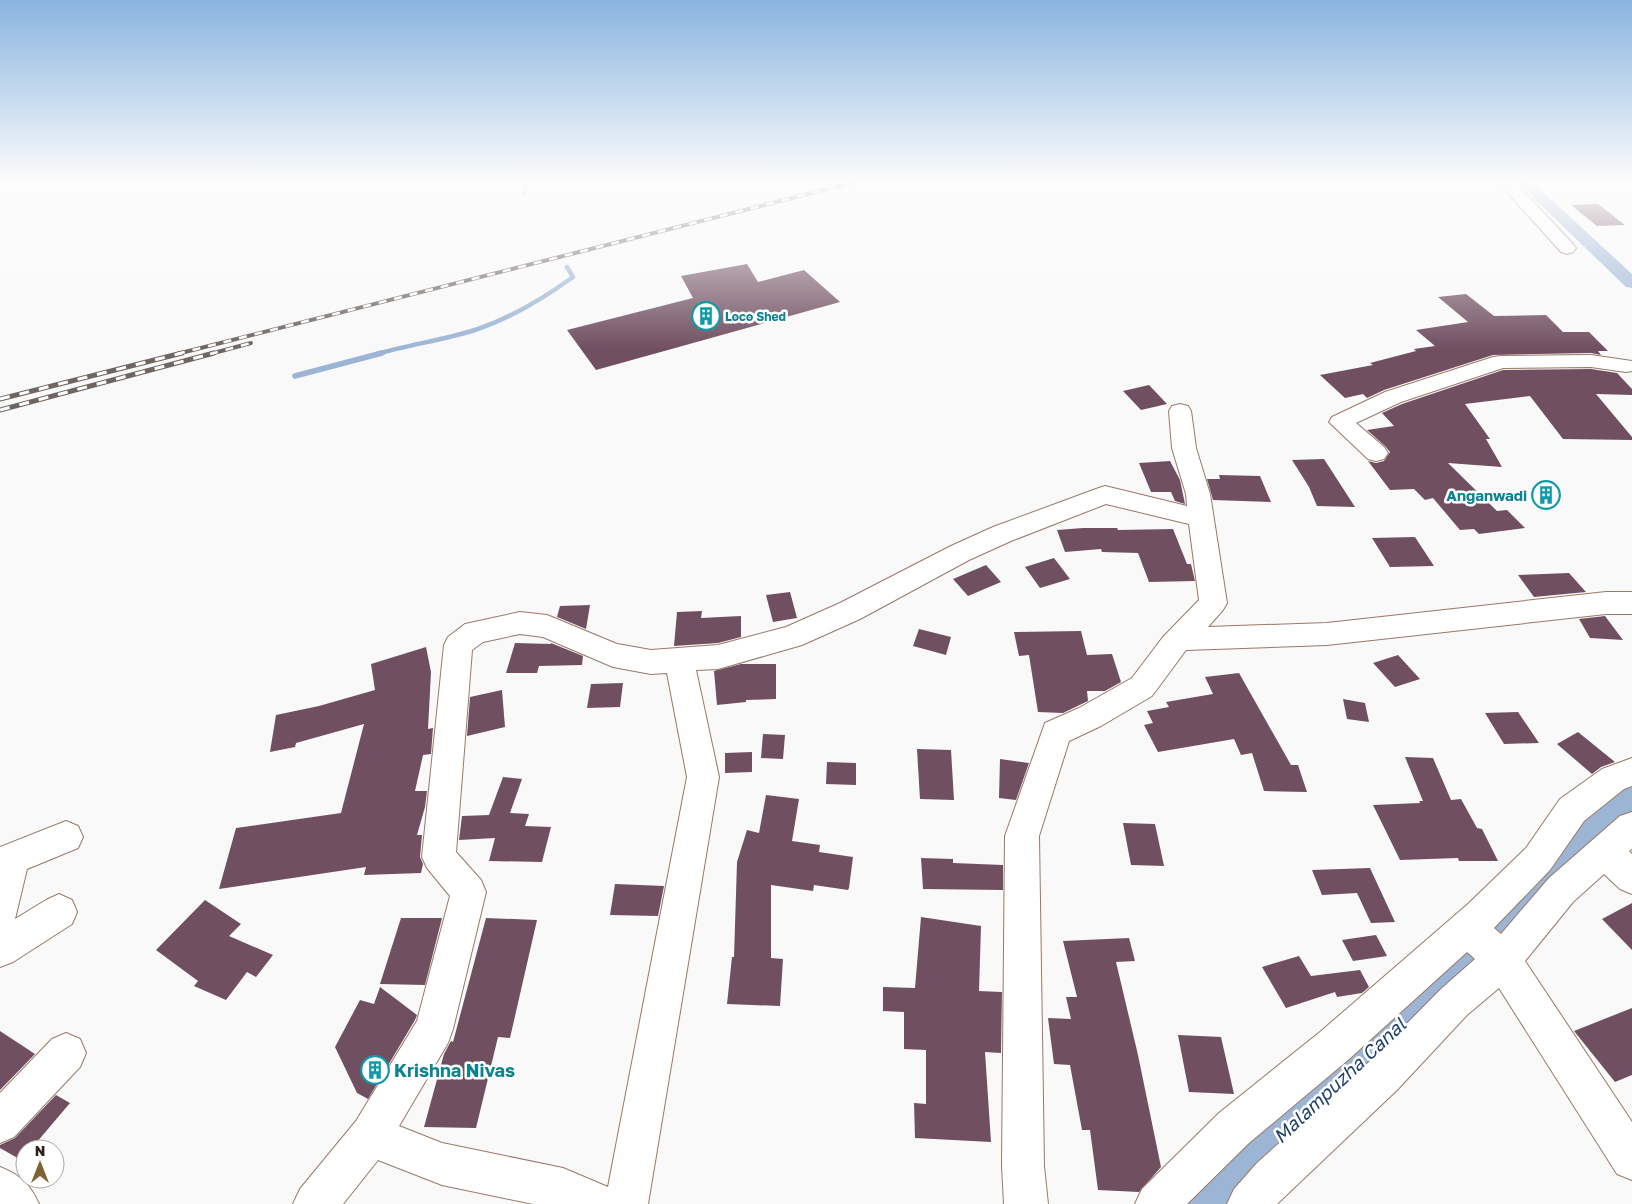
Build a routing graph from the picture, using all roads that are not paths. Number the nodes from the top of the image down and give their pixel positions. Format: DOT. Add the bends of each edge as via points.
graph roads {
  1 [pos="1557,237"];
  2 [pos="1567,248"];
  3 [pos="1630,372"];
  4 [pos="1180,411"];
  5 [pos="1376,453"];
  6 [pos="1201,518"];
  7 [pos="1632,603"];
  8 [pos="1180,639"];
  9 [pos="679,660"];
  10 [pos="1632,772"];
  11 [pos="1632,827"];
  12 [pos="66,837"];
  13 [pos="6,861"];
  14 [pos="1619,864"];
  15 [pos="0,912"];
  16 [pos="58,912"];
  17 [pos="1467,927"];
  18 [pos="0,949"];
  19 [pos="1504,960"];
  20 [pos="66,1053"];
  21 [pos="0,1123"];
  22 [pos="371,1136"];
  23 [pos="1632,1159"];
  24 [pos="0,1188"];
  25 [pos="17,1204"];
  26 [pos="315,1204"];
  27 [pos="596,1204"];
  28 [pos="626,1204"];
  29 [pos="1026,1204"];
  30 [pos="1157,1204"];
  31 [pos="1249,1204"];
  1 -- 2 [label="street"];
  3 -- 5 [label="street" via="1591,361 1501,362 1393,397 1340,422"];
  4 -- 6 [label="street" via="1184,448 1198,494"];
  6 -- 8 [label="street" via="1213,603"];
  6 -- 9 [label="street" via="1105,495 960,553 850,611 792,637 718,657"];
  7 -- 8 [label="street" via="1327,634"];
  8 -- 29 [label="street" via="1142,687 1056,732 1022,836 1023,1166"];
  9 -- 22 [label="street" via="651,662 613,655 547,626 520,623 475,632 458,645 440,857 469,892 434,1029"];
  9 -- 28 [label="street" via="703,777"];
  10 -- 17 [label="street" via="1613,780 1572,810 1538,859"];
  11 -- 14 [label="street"];
  12 -- 13 [label="street"];
  13 -- 15 [label="street"];
  14 -- 19 [label="street" via="1561,890"];
  16 -- 18 [label="street"];
  17 -- 19 [label="street"];
  17 -- 30 [label="street" via="1334,1046 1234,1128"];
  19 -- 23 [label="street"];
  19 -- 31 [label="street" via="1454,1002 1383,1076 1272,1178"];
  20 -- 21 [label="street"];
  22 -- 26 [label="street"];
  22 -- 27 [label="street" via="442,1164 563,1189"];
  24 -- 25 [label="street"];
}
